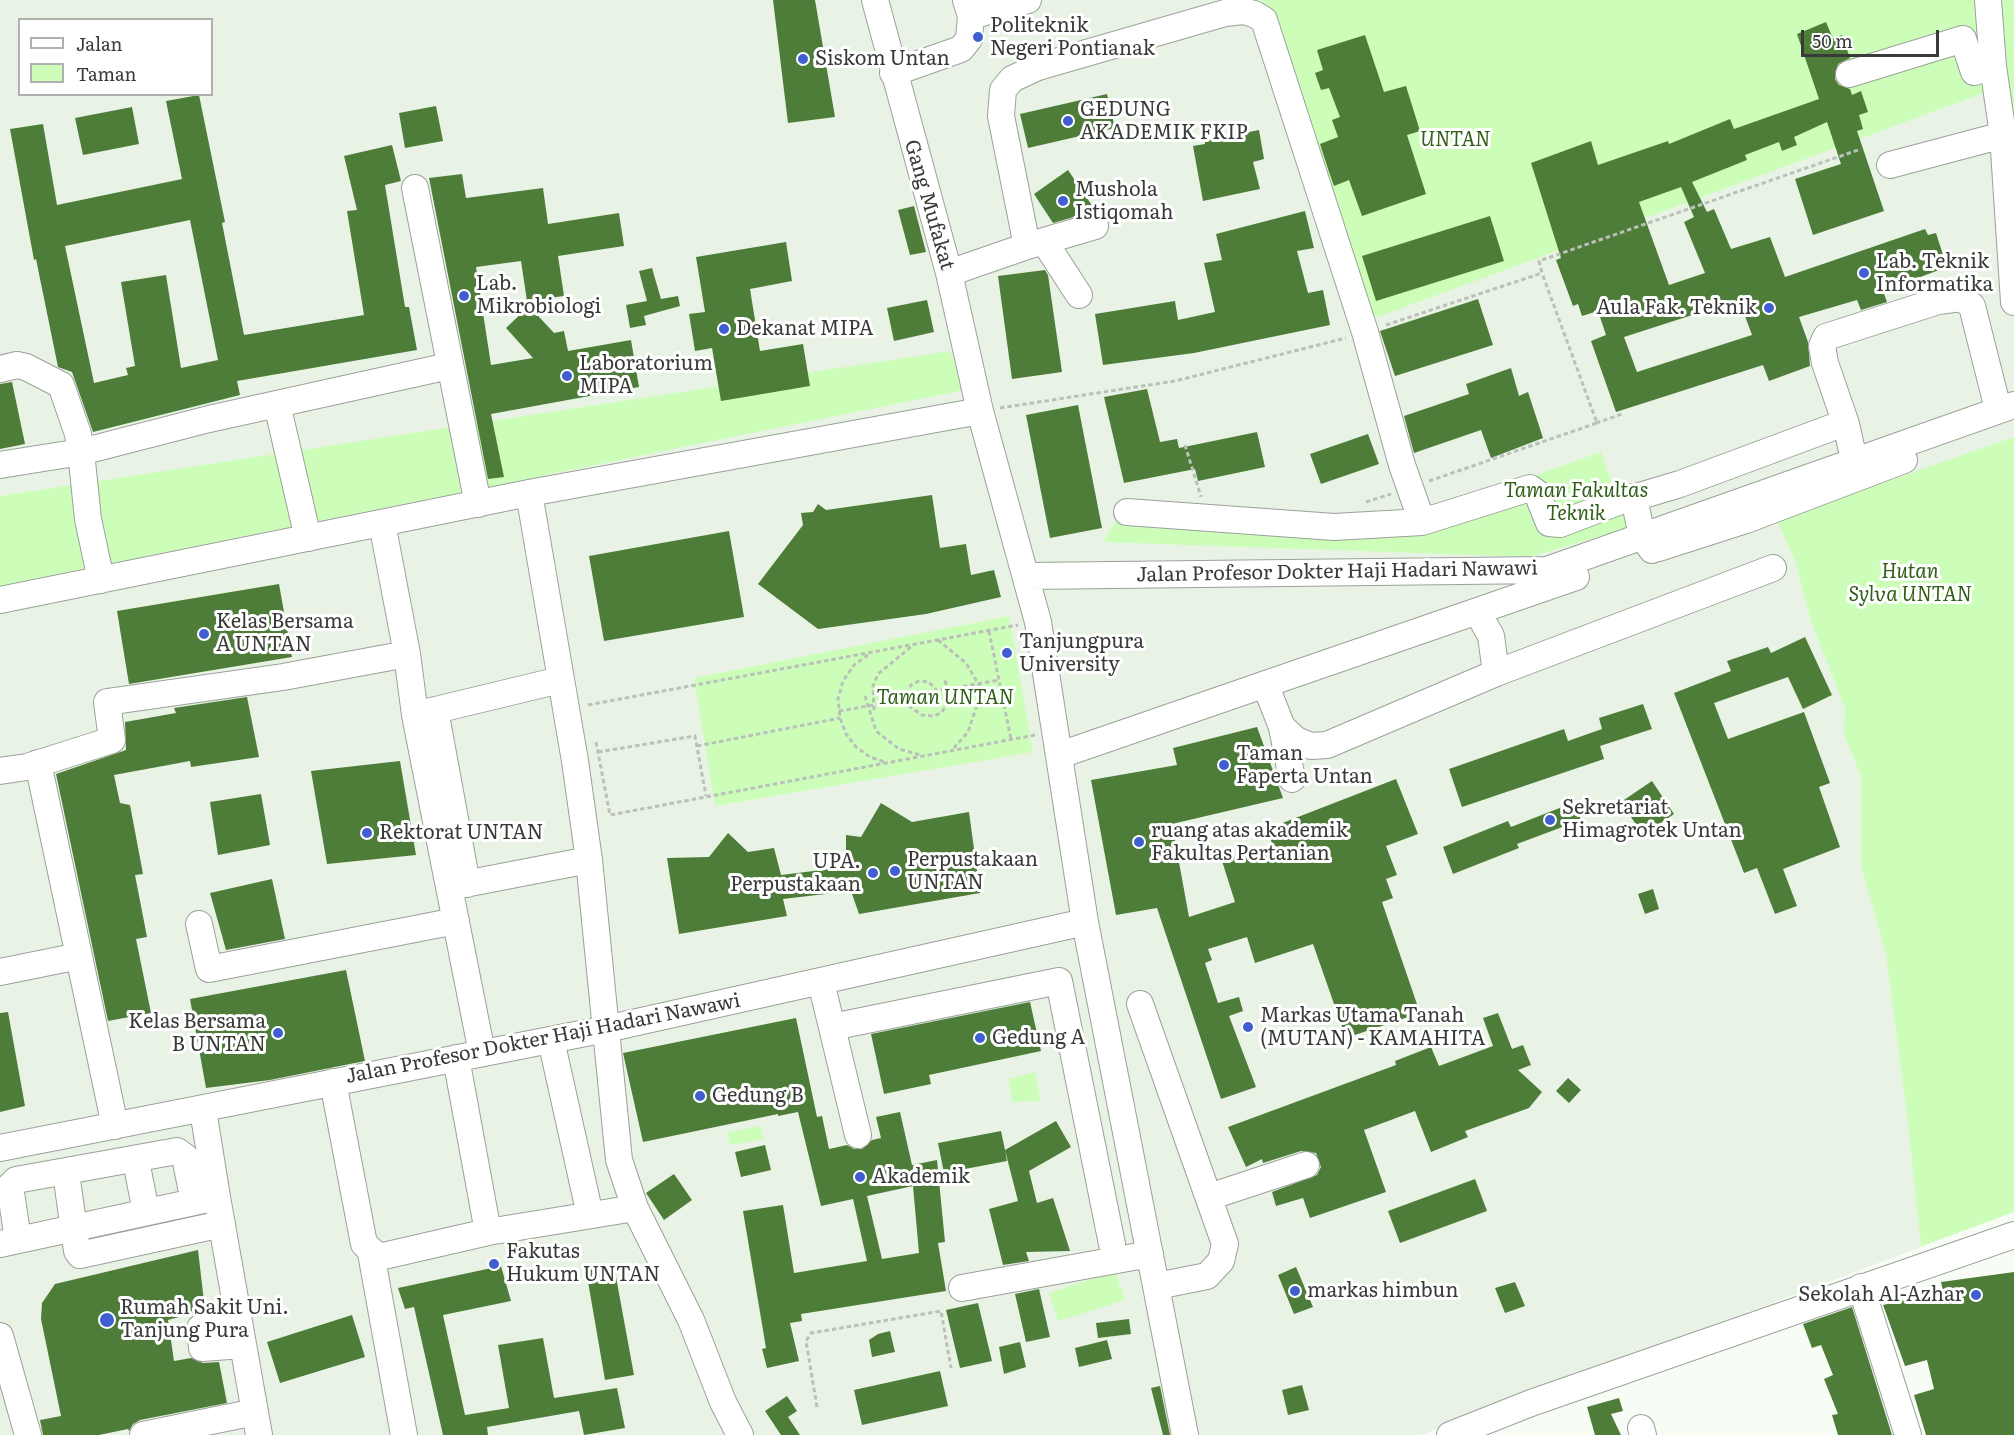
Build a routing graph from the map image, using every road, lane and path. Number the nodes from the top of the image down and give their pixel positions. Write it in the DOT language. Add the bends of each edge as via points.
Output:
graph roads {
  1 [pos="875,0"];
  2 [pos="1028,0"];
  3 [pos="1988,0"];
  4 [pos="969,8"];
  5 [pos="1993,66"];
  6 [pos="893,73"];
  7 [pos="1849,74"];
  8 [pos="2004,135"];
  9 [pos="1861,149"];
  10 [pos="1890,165"];
  11 [pos="415,188"];
  12 [pos="1095,226"];
  13 [pos="1035,243"];
  14 [pos="949,273"];
  15 [pos="1542,273"];
  16 [pos="1079,295"];
  17 [pos="2014,302"];
  18 [pos="1365,332"];
  19 [pos="449,366"];
  20 [pos="0,369"];
  21 [pos="277,404"];
  22 [pos="980,411"];
  23 [pos="2009,411"];
  24 [pos="1622,414"];
  25 [pos="1596,423"];
  26 [pos="1836,426"];
  27 [pos="1185,445"];
  28 [pos="81,452"];
  29 [pos="0,465"];
  30 [pos="1860,467"];
  31 [pos="1410,488"];
  32 [pos="529,494"];
  33 [pos="1202,498"];
  34 [pos="1633,498"];
  35 [pos="478,504"];
  36 [pos="1361,504"];
  37 [pos="1127,512"];
  38 [pos="1422,522"];
  39 [pos="382,523"];
  40 [pos="308,538"];
  41 [pos="1647,543"];
  42 [pos="1773,568"];
  43 [pos="1027,576"];
  44 [pos="101,580"];
  45 [pos="0,600"];
  46 [pos="1477,611"];
  47 [pos="1038,622"];
  48 [pos="989,631"];
  49 [pos="938,640"];
  50 [pos="913,645"];
  51 [pos="407,654"];
  52 [pos="870,654"];
  53 [pos="1496,674"];
  54 [pos="944,679"];
  55 [pos="560,680"];
  56 [pos="999,680"];
  57 [pos="1265,684"];
  58 [pos="979,685"];
  59 [pos="949,690"];
  60 [pos="865,696"];
  61 [pos="908,698"];
  62 [pos="874,704"];
  63 [pos="867,706"];
  64 [pos="577,707"];
  65 [pos="874,710"];
  66 [pos="839,711"];
  67 [pos="425,712"];
  68 [pos="590,714"];
  69 [pos="840,718"];
  70 [pos="1282,727"];
  71 [pos="594,733"];
  72 [pos="1011,739"];
  73 [pos="1058,743"];
  74 [pos="697,746"];
  75 [pos="952,749"];
  76 [pos="598,752"];
  77 [pos="922,755"];
  78 [pos="886,762"];
  79 [pos="38,763"];
  80 [pos="0,771"];
  81 [pos="1292,779"];
  82 [pos="706,796"];
  83 [pos="590,860"];
  84 [pos="458,885"];
  85 [pos="456,921"];
  86 [pos="1085,922"];
  87 [pos="199,924"];
  88 [pos="79,956"];
  89 [pos="0,972"];
  90 [pos="821,982"];
  91 [pos="1140,1004"];
  92 [pos="832,1027"];
  93 [pos="606,1029"];
  94 [pos="551,1040"];
  95 [pos="482,1053"];
  96 [pos="456,1058"];
  97 [pos="333,1082"];
  98 [pos="202,1110"];
  99 [pos="115,1126"];
  100 [pos="858,1135"];
  101 [pos="0,1148"];
  102 [pos="136,1161"];
  103 [pos="1306,1165"];
  104 [pos="66,1173"];
  105 [pos="1209,1197"];
  106 [pos="205,1200"];
  107 [pos="635,1208"];
  108 [pos="146,1212"];
  109 [pos="590,1215"];
  110 [pos="222,1224"];
  111 [pos="75,1227"];
  112 [pos="488,1232"];
  113 [pos="2014,1235"];
  114 [pos="9,1242"];
  115 [pos="1112,1244"];
  116 [pos="371,1253"];
  117 [pos="1150,1254"];
  118 [pos="1157,1286"];
  119 [pos="1862,1287"];
  120 [pos="962,1288"];
  121 [pos="238,1318"];
  122 [pos="0,1336"];
  123 [pos="243,1345"];
  124 [pos="951,1368"];
  125 [pos="817,1407"];
  126 [pos="257,1423"];
  127 [pos="1499,1426"];
  128 [pos="28,1435"];
  129 [pos="142,1435"];
  130 [pos="404,1435"];
  131 [pos="740,1435"];
  132 [pos="1185,1435"];
  133 [pos="1450,1435"];
  134 [pos="1908,1435"];
  1 -- 6 [label="street, Gang Mufakat"];
  2 -- 4 [label="street"];
  3 -- 5 [label="street"];
  4 -- 6 [label="street" via="969,39 961,49"];
  5 -- 7 [label="street" via="1974,72 1964,39"];
  5 -- 8 [label="street"];
  6 -- 14 [label="street, Gang Mufakat"];
  8 -- 10 [label="street"];
  8 -- 17 [label="street"];
  9 -- 15 [label="path" via="1539,261"];
  11 -- 19 [label="street"];
  12 -- 13 [label="street"];
  13 -- 14 [label="street"];
  13 -- 16 [label="street"];
  13 -- 18 [label="street" via="1001,116 1004,90 1012,79 1038,67 1243,11 1264,20"];
  14 -- 22 [label="street, Gang Mufakat"];
  15 -- 18 [label="path"];
  15 -- 25 [label="path"];
  18 -- 22 [label="path" via="1174,381"];
  18 -- 31 [label="street"];
  19 -- 21 [label="street"];
  19 -- 35 [label="street"];
  20 -- 28 [label="street" via="26,367 57,381"];
  21 -- 28 [label="street"];
  21 -- 40 [label="street"];
  22 -- 32 [label="street"];
  22 -- 43 [label="street, Gang Mufakat"];
  23 -- 30 [label="street, Jalan Profesor Dokter Haji Hadari Nawawi"];
  23 -- 30 [label="street" via="1972,306 1962,298 1938,301 1826,337 1822,346 1825,363"];
  24 -- 25 [label="path"];
  25 -- 31 [label="path"];
  26 -- 34 [label="street"];
  27 -- 33 [label="path"];
  28 -- 29 [label="street"];
  28 -- 44 [label="street" via="88,519"];
  30 -- 41 [label="street, Jalan Profesor Dokter Haji Hadari Nawawi" via="1746,520"];
  31 -- 36 [label="path"];
  31 -- 38 [label="street"];
  32 -- 35 [label="street"];
  32 -- 55 [label="street"];
  34 -- 38 [label="street" via="1560,524 1549,523 1537,493 1530,488"];
  34 -- 41 [label="street"];
  35 -- 39 [label="street"];
  37 -- 38 [label="street" via="1334,527"];
  39 -- 40 [label="street"];
  39 -- 51 [label="street"];
  40 -- 44 [label="street"];
  41 -- 43 [label="street, Jalan Profesor Dokter Haji Hadari Nawawi" via="1547,570"];
  41 -- 46 [label="street, Jalan Profesor Dokter Haji Hadari Nawawi"];
  42 -- 53 [label="street"];
  43 -- 47 [label="street, Gang Mufakat"];
  44 -- 45 [label="street"];
  46 -- 53 [label="street" via="1491,636"];
  46 -- 57 [label="street, Jalan Profesor Dokter Haji Hadari Nawawi"];
  47 -- 48 [label="path"];
  47 -- 73 [label="street, Gang Mufakat"];
  48 -- 49 [label="path"];
  48 -- 56 [label="path"];
  49 -- 50 [label="path"];
  49 -- 58 [label="path" via="966,663"];
  50 -- 52 [label="path"];
  50 -- 62 [label="path" via="878,674 873,686"];
  51 -- 67 [label="street"];
  51 -- 79 [label="street" via="283,678 107,702 112,740"];
  52 -- 64 [label="path"];
  52 -- 66 [label="path" via="854,665 843,681"];
  53 -- 70 [label="street" via="1327,745 1311,746 1296,740"];
  54 -- 59 [label="path"];
  55 -- 64 [label="street"];
  55 -- 67 [label="street"];
  56 -- 58 [label="path"];
  56 -- 72 [label="path"];
  57 -- 70 [label="street"];
  57 -- 73 [label="street, Jalan Profesor Dokter Haji Hadari Nawawi"];
  58 -- 59 [label="path"];
  58 -- 75 [label="path" via="968,732"];
  59 -- 61 [label="path" via="937,691 929,682 919,681 907,692"];
  59 -- 61 [label="path" via="949,702 934,717 917,712 909,706"];
  60 -- 63 [label="path"];
  61 -- 62 [label="path"];
  62 -- 63 [label="path"];
  62 -- 65 [label="path"];
  63 -- 66 [label="path"];
  63 -- 77 [label="path" via="876,731 899,749"];
  64 -- 68 [label="path"];
  64 -- 83 [label="street"];
  66 -- 69 [label="path"];
  67 -- 84 [label="street"];
  69 -- 74 [label="path"];
  69 -- 78 [label="path" via="856,747"];
  70 -- 81 [label="street"];
  71 -- 76 [label="path"];
  72 -- 73 [label="path"];
  72 -- 75 [label="path"];
  73 -- 86 [label="street, Gang Mufakat"];
  74 -- 76 [label="path" via="695,736"];
  74 -- 82 [label="path"];
  75 -- 77 [label="path"];
  76 -- 82 [label="path" via="610,815"];
  77 -- 78 [label="path"];
  78 -- 82 [label="path"];
  79 -- 80 [label="street"];
  79 -- 88 [label="street"];
  83 -- 84 [label="street"];
  83 -- 93 [label="street"];
  84 -- 85 [label="street"];
  85 -- 87 [label="street" via="209,969"];
  85 -- 95 [label="street"];
  86 -- 90 [label="street, Jalan Profesor Dokter Haji Hadari Nawawi"];
  86 -- 117 [label="street, Gang Mufakat"];
  88 -- 89 [label="street"];
  88 -- 99 [label="street"];
  90 -- 92 [label="street"];
  90 -- 93 [label="street, Jalan Profesor Dokter Haji Hadari Nawawi"];
  91 -- 105 [label="street"];
  92 -- 100 [label="street"];
  92 -- 115 [label="street" via="1059,981"];
  93 -- 94 [label="street, Jalan Profesor Dokter Haji Hadari Nawawi"];
  93 -- 107 [label="street" via="619,1160"];
  94 -- 95 [label="street, Jalan Profesor Dokter Haji Hadari Nawawi"];
  94 -- 109 [label="street"];
  95 -- 96 [label="street, Jalan Profesor Dokter Haji Hadari Nawawi"];
  96 -- 97 [label="street, Jalan Profesor Dokter Haji Hadari Nawawi"];
  96 -- 112 [label="street"];
  97 -- 98 [label="street, Jalan Profesor Dokter Haji Hadari Nawawi"];
  97 -- 116 [label="street" via="364,1244"];
  98 -- 99 [label="street, Jalan Profesor Dokter Haji Hadari Nawawi"];
  98 -- 106 [label="street"];
  99 -- 101 [label="street, Jalan Profesor Dokter Haji Hadari Nawawi"];
  102 -- 104 [label="street"];
  102 -- 106 [label="street" via="181,1153"];
  102 -- 108 [label="street"];
  103 -- 105 [label="street"];
  104 -- 111 [label="street"];
  104 -- 114 [label="street" via="12,1182"];
  105 -- 118 [label="street" via="1225,1244 1221,1261 1207,1276"];
  106 -- 108 [label="street"];
  106 -- 110 [label="street"];
  107 -- 109 [label="street"];
  107 -- 131 [label="street" via="691,1320"];
  108 -- 111 [label="street"];
  109 -- 112 [label="street"];
  110 -- 111 [label="street" via="80,1255 76,1251"];
  110 -- 121 [label="street"];
  111 -- 114 [label="street"];
  112 -- 116 [label="street" via="379,1257"];
  113 -- 119 [label="street"];
  116 -- 130 [label="street"];
  117 -- 118 [label="street, Gang Mufakat"];
  117 -- 120 [label="street"];
  118 -- 132 [label="street, Gang Mufakat"];
  119 -- 127 [label="street"];
  119 -- 134 [label="street"];
  121 -- 123 [label="street"];
  121 -- 123 [label="street" via="200,1328 202,1348"];
  122 -- 128 [label="street"];
  123 -- 126 [label="street"];
  124 -- 125 [label="path" via="941,1311 811,1333 806,1341"];
  126 -- 129 [label="street"];
  127 -- 133 [label="street"];
}
